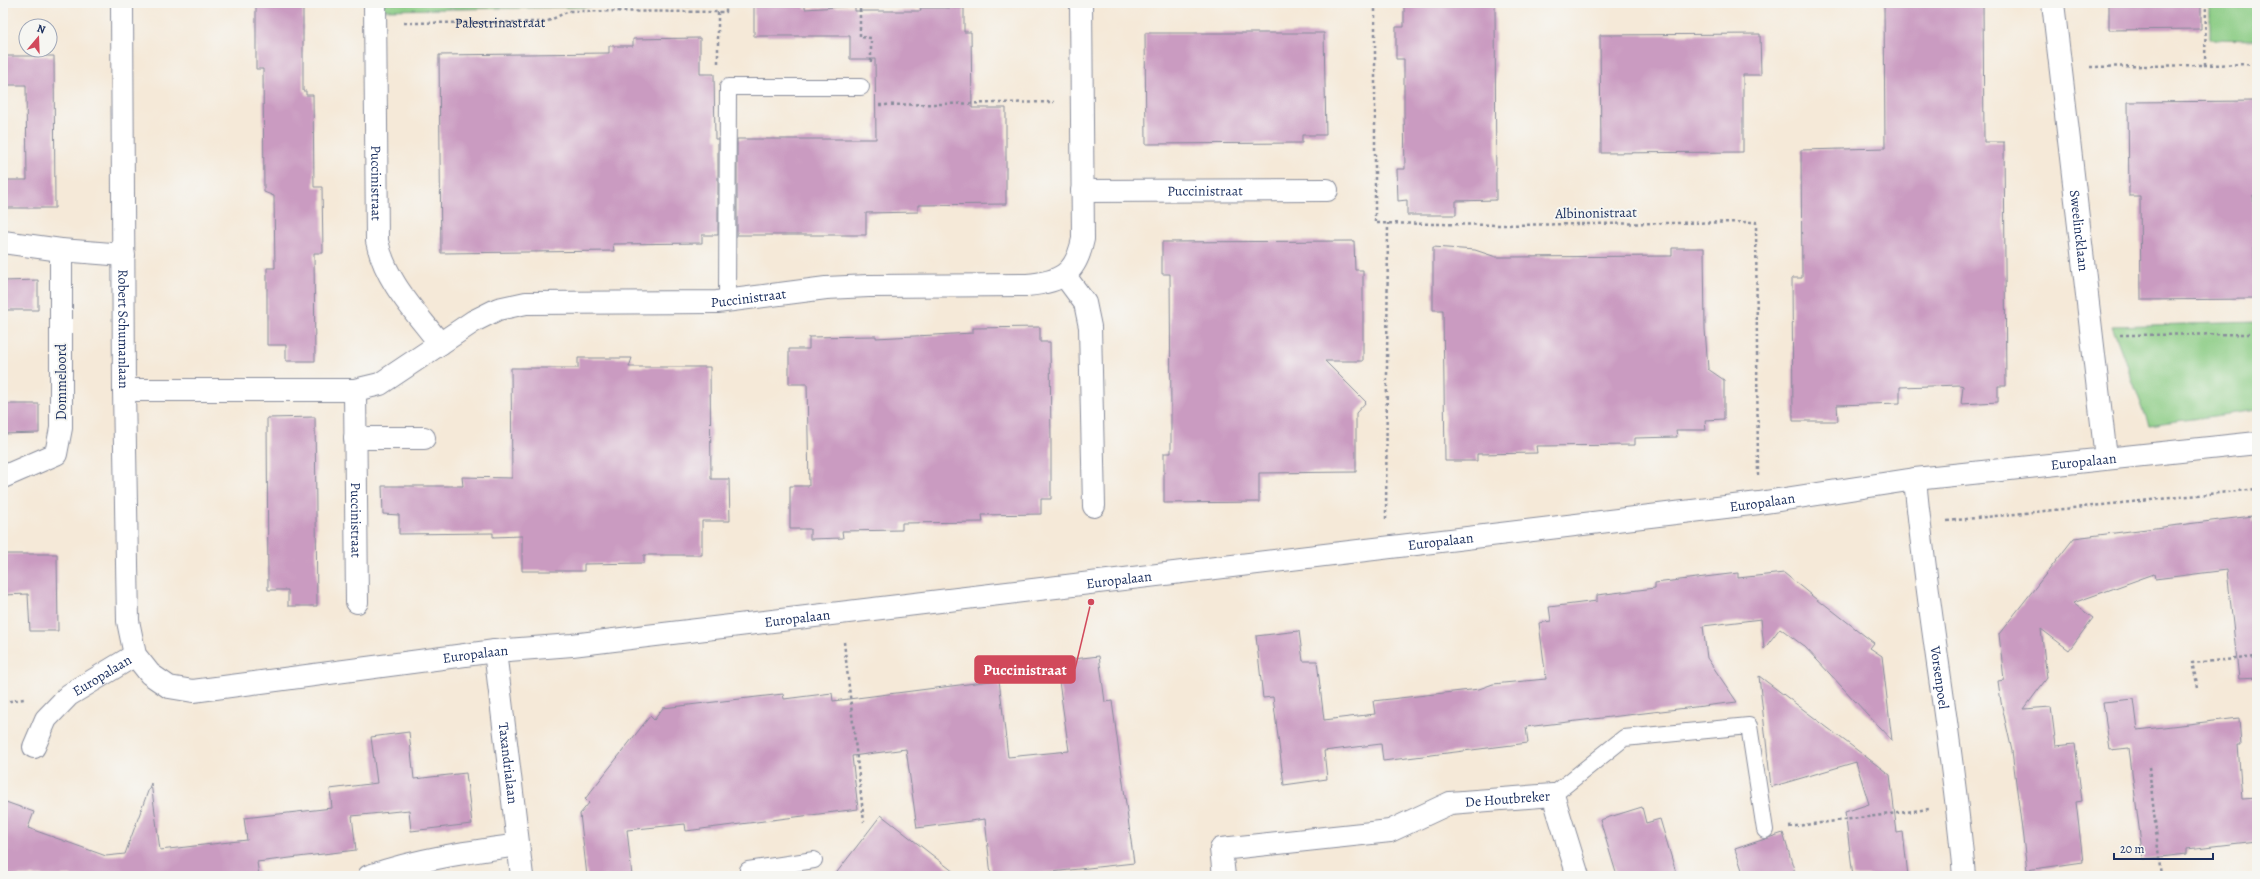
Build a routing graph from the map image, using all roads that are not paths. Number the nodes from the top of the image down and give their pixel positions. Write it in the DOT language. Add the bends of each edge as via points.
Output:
graph roads {
  1 [pos="122,3"];
  2 [pos="1081,3"];
  3 [pos="2053,3"];
  4 [pos="375,13"];
  5 [pos="861,87"];
  6 [pos="1327,190"];
  7 [pos="1082,191"];
  8 [pos="3,242"];
  9 [pos="61,250"];
  10 [pos="124,254"];
  11 [pos="1065,276"];
  12 [pos="727,300"];
  13 [pos="440,344"];
  14 [pos="124,390"];
  15 [pos="355,390"];
  16 [pos="355,438"];
  17 [pos="424,438"];
  18 [pos="2257,443"];
  19 [pos="2106,458"];
  20 [pos="3,477"];
  21 [pos="1915,479"];
  22 [pos="1094,506"];
  23 [pos="357,602"];
  24 [pos="495,651"];
  25 [pos="135,654"];
  26 [pos="34,747"];
  27 [pos="1553,795"];
  28 [pos="1765,830"];
  29 [pos="518,845"];
  30 [pos="814,860"];
  31 [pos="369,876"];
  32 [pos="522,876"];
  33 [pos="750,876"];
  34 [pos="1224,876"];
  35 [pos="1578,876"];
  36 [pos="1964,876"];
  1 -- 10 [label="street, Robert Schumanlaan"];
  2 -- 7 [label="street"];
  3 -- 19 [label="street, Sweelincklaan"];
  4 -- 13 [label="street, Puccinistraat" via="377,241 380,258 390,277"];
  5 -- 12 [label="lane" via="728,87"];
  6 -- 7 [label="street, Puccinistraat"];
  7 -- 11 [label="street" via="1083,239 1079,257"];
  8 -- 9 [label="street"];
  9 -- 10 [label="street"];
  9 -- 20 [label="street, Dommeloord" via="61,428 56,454"];
  10 -- 14 [label="street, Robert Schumanlaan"];
  11 -- 12 [label="street, Puccinistraat" via="1047,283 1027,285 826,288"];
  11 -- 22 [label="street" via="1085,303 1090,327"];
  12 -- 13 [label="street, Puccinistraat" via="526,303 498,309 474,321"];
  13 -- 15 [label="street, Puccinistraat" via="380,384"];
  14 -- 15 [label="street, Puccinistraat"];
  14 -- 25 [label="street, Robert Schumanlaan" via="128,620"];
  15 -- 16 [label="street, Puccinistraat"];
  16 -- 17 [label="street"];
  16 -- 23 [label="street, Puccinistraat"];
  18 -- 19 [label="street, Europalaan"];
  19 -- 21 [label="street, Europalaan"];
  21 -- 24 [label="street, Europalaan" via="1759,503 1385,546 572,646"];
  21 -- 36 [label="street, Vorsenpoel" via="1958,806"];
  24 -- 25 [label="street, Europalaan" via="192,691 169,687 150,674"];
  24 -- 29 [label="street, Taxandrialaan"];
  25 -- 26 [label="street, Europalaan" via="69,695 46,719"];
  27 -- 28 [label="lane, De Houtbreker" via="1624,738 1750,726"];
  27 -- 34 [label="street, De Houtbreker" via="1450,803 1390,831 1221,849"];
  27 -- 35 [label="street"];
  29 -- 31 [label="street" via="433,858"];
  29 -- 32 [label="street, Taxandrialaan"];
  30 -- 33 [label="lane" via="748,870"];
}
